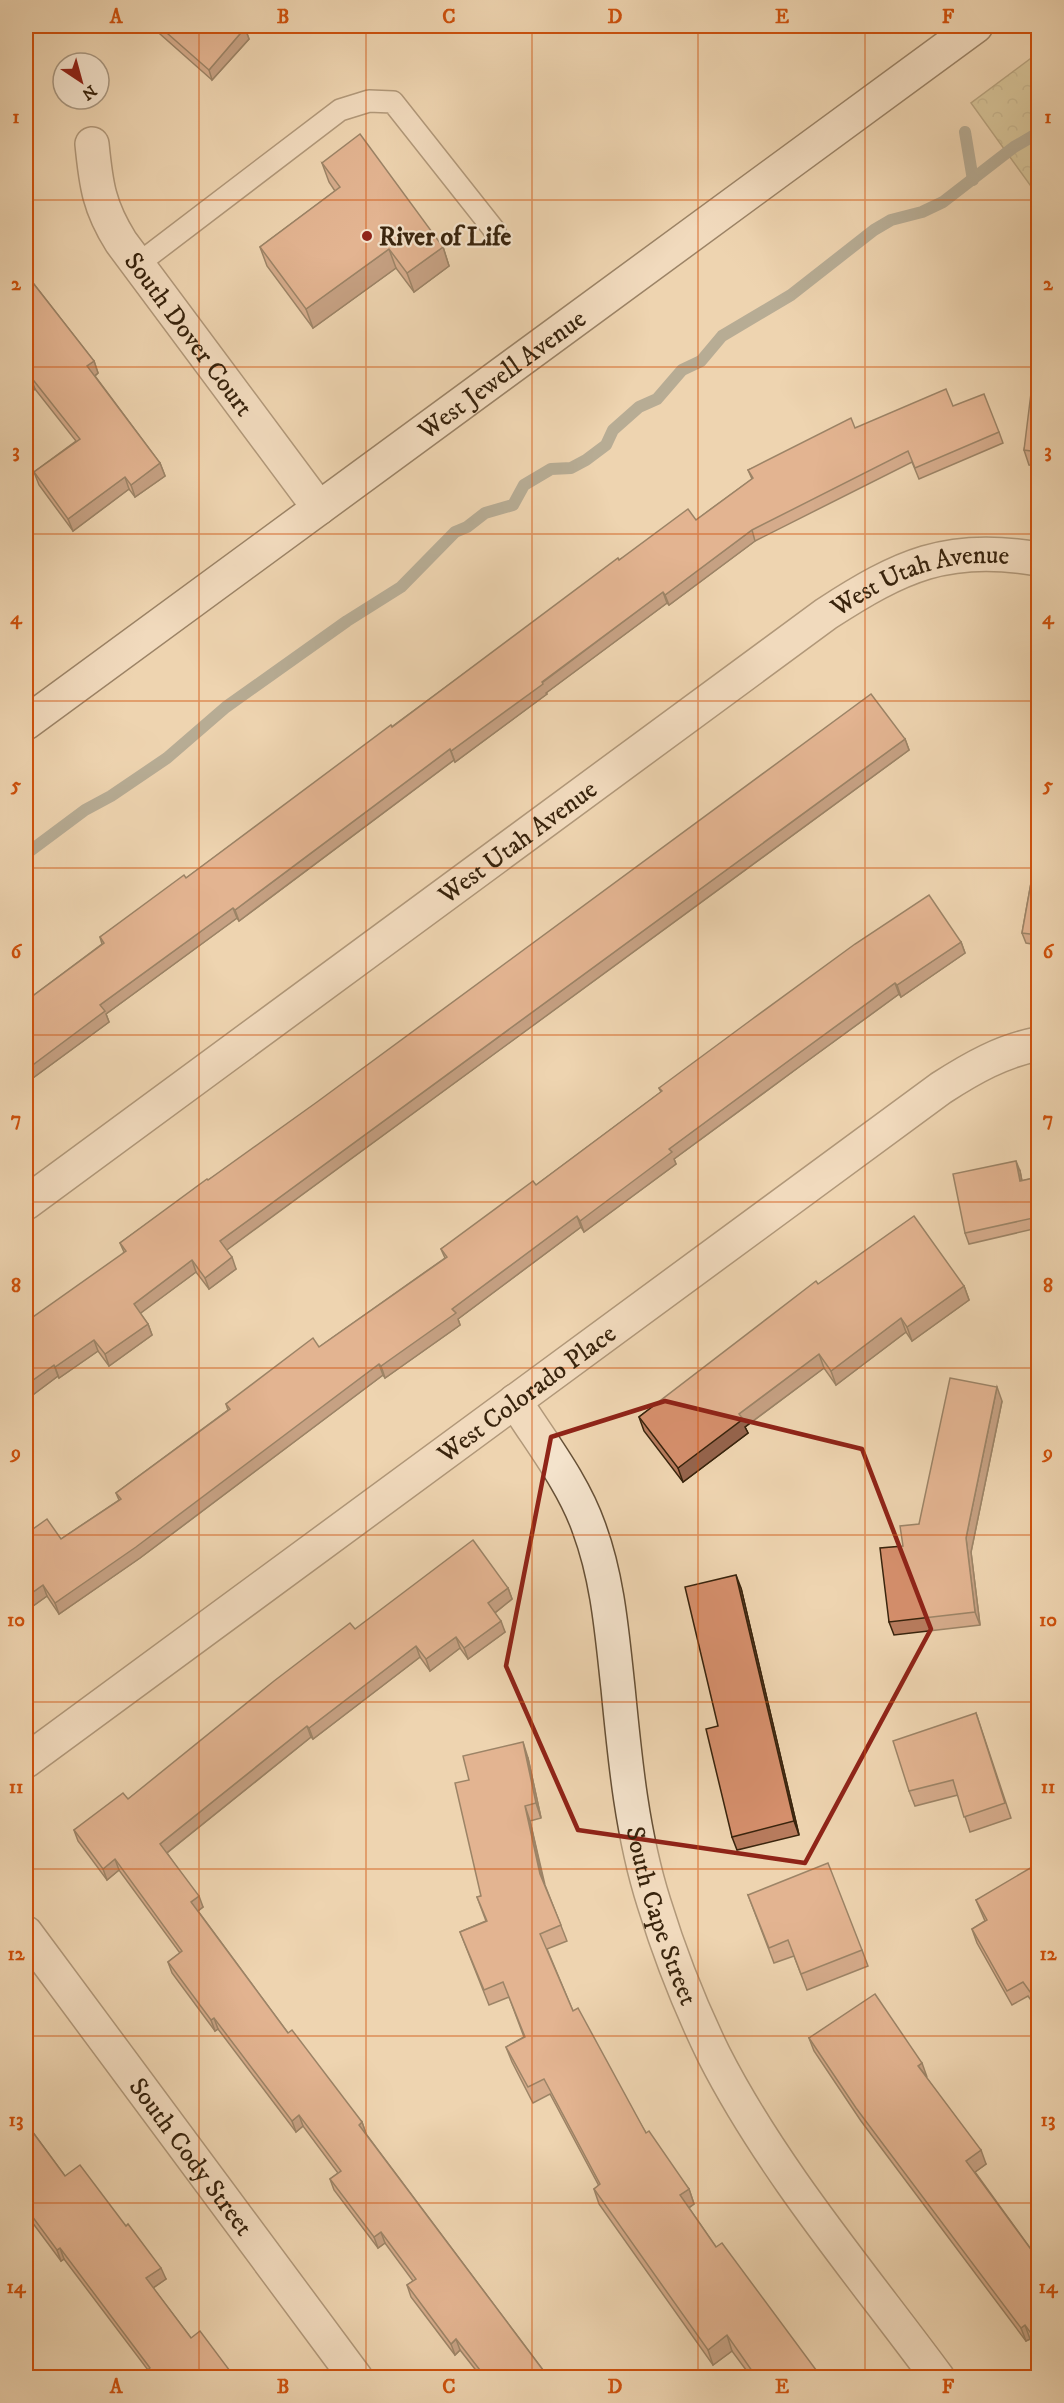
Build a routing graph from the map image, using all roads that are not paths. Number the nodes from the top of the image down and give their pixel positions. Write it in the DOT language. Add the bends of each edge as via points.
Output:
graph roads {
  1 [pos="976,26"];
  2 [pos="92,144"];
  3 [pos="495,231"];
  4 [pos="138,264"];
  5 [pos="319,508"];
  6 [pos="1038,559"];
  7 [pos="26,723"];
  8 [pos="1038,1044"];
  9 [pos="26,1203"];
  10 [pos="515,1401"];
  11 [pos="26,1761"];
  12 [pos="26,1933"];
  13 [pos="356,2378"];
  14 [pos="938,2378"];
  1 -- 5 [label="street, West Jewell Avenue"];
  2 -- 4 [label="street, South Dover Court" via="97,191 103,208"];
  3 -- 4 [label="lane" via="393,102 369,101 340,110"];
  4 -- 5 [label="street, South Dover Court"];
  5 -- 7 [label="street, West Jewell Avenue"];
  6 -- 9 [label="street, West Utah Avenue" via="980,553 948,557 897,572 856,594"];
  8 -- 10 [label="street, West Colorado Place" via="998,1056 941,1088"];
  10 -- 11 [label="street, West Colorado Place"];
  10 -- 14 [label="street, South Cape Street" via="576,1499 603,1572 641,1857 692,2008 715,2056 768,2145"];
  12 -- 13 [label="street, South Cody Street"];
}
